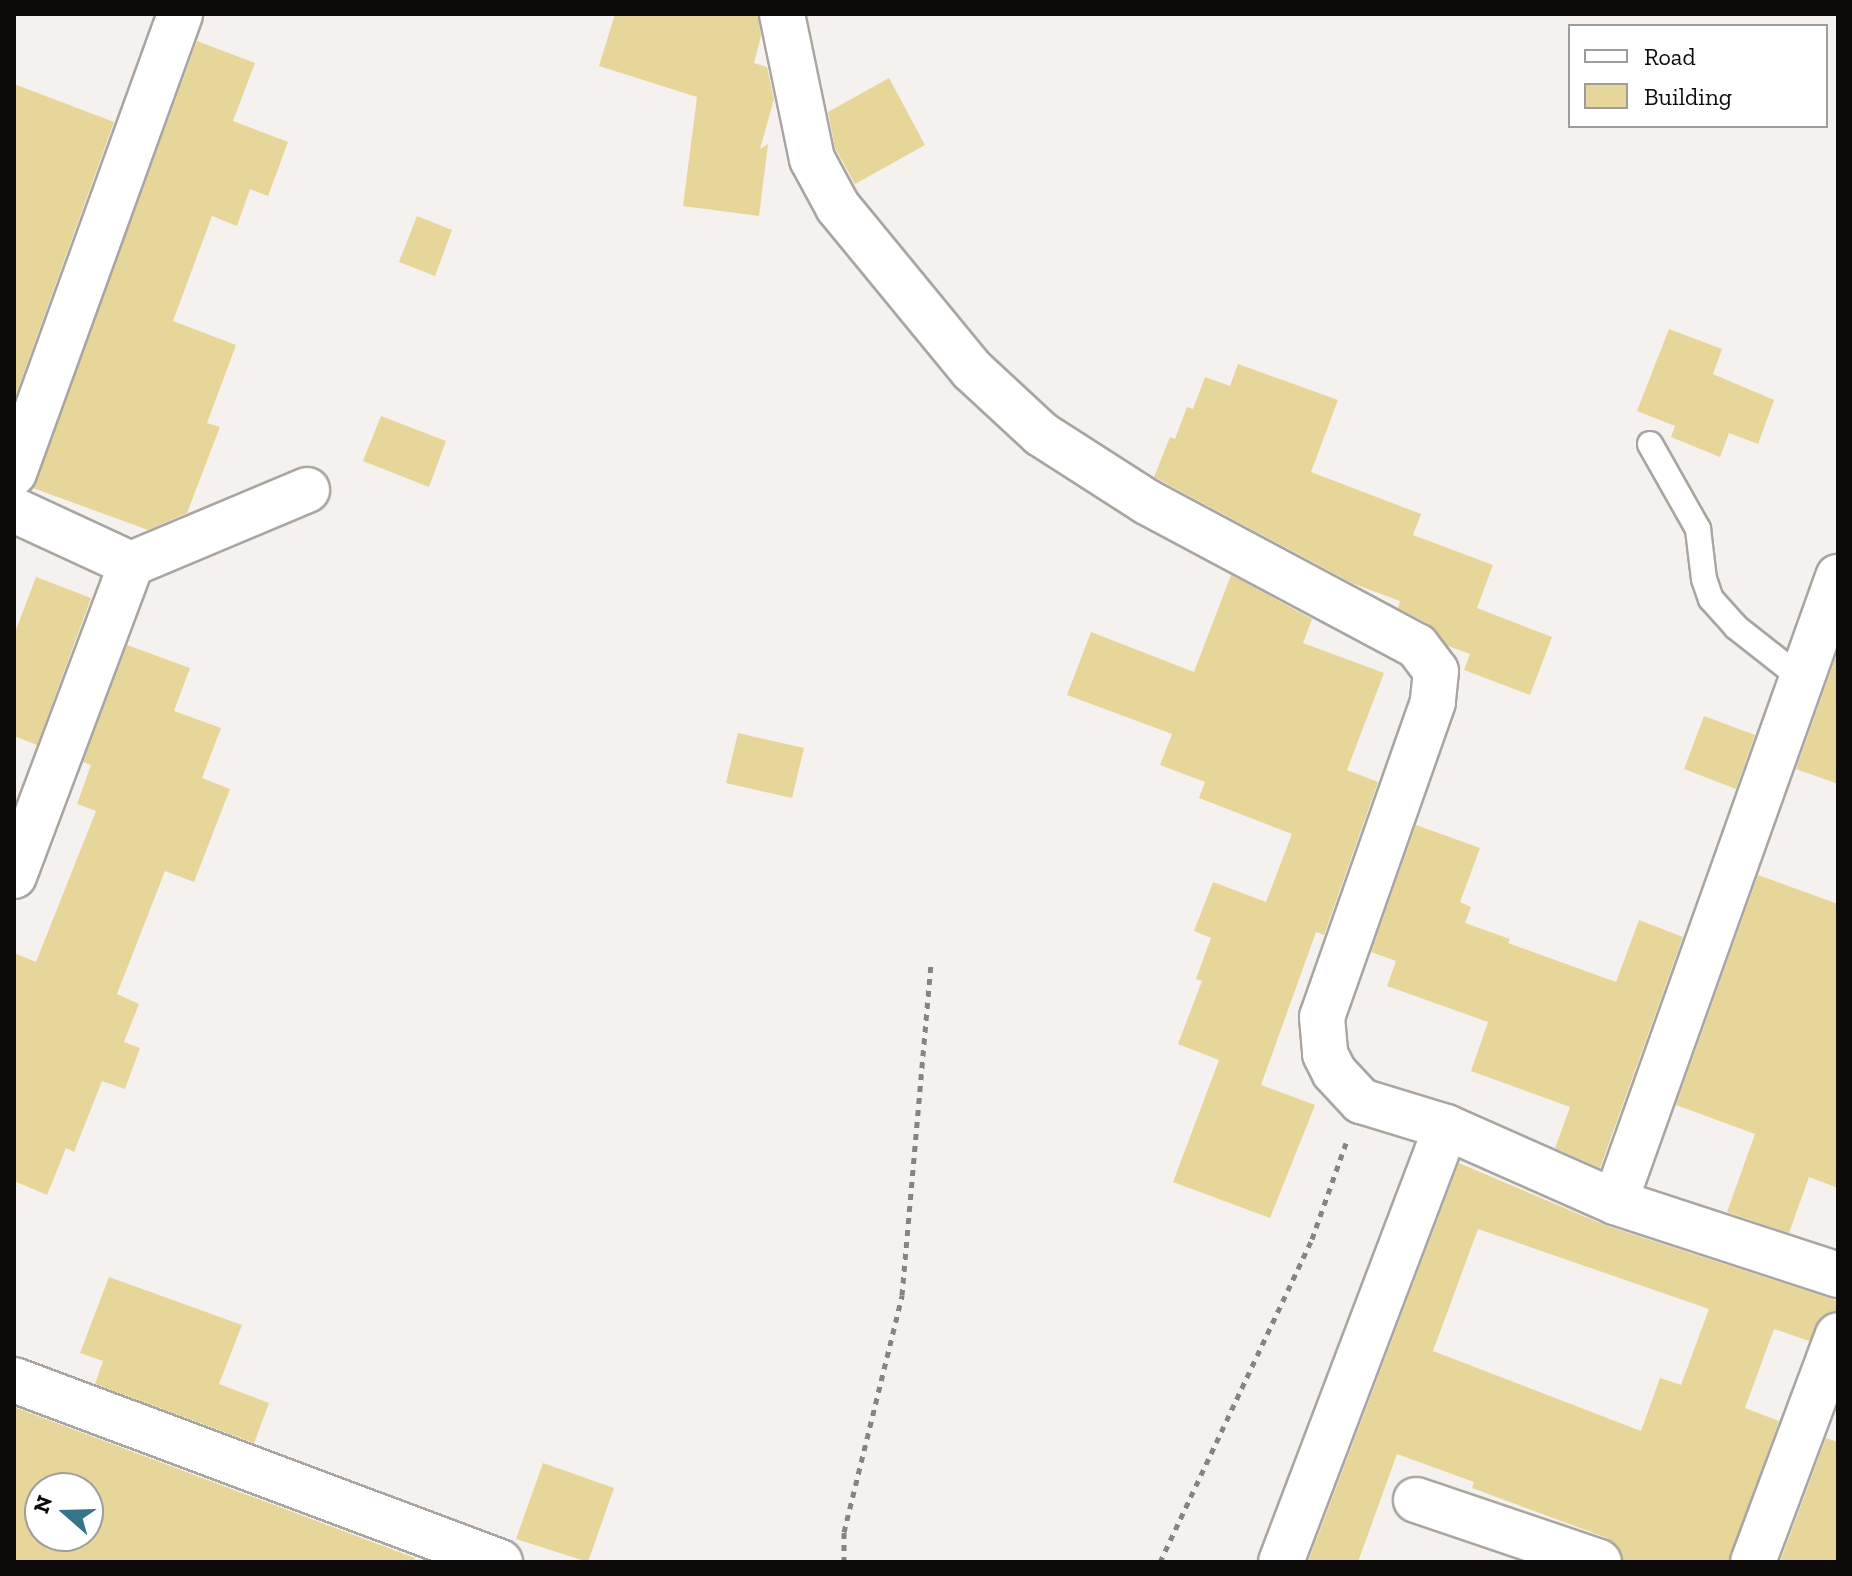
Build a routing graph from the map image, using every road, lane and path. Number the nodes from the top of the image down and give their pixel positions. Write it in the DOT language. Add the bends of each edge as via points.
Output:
graph roads {
  1 [pos="180,14"];
  2 [pos="782,14"];
  3 [pos="1650,444"];
  4 [pos="14,473"];
  5 [pos="307,490"];
  6 [pos="14,510"];
  7 [pos="131,564"];
  8 [pos="1838,577"];
  9 [pos="1802,679"];
  10 [pos="14,876"];
  11 [pos="931,961"];
  12 [pos="1361,1101"];
  13 [pos="1446,1127"];
  14 [pos="1615,1202"];
  15 [pos="1838,1275"];
  16 [pos="1838,1335"];
  17 [pos="14,1380"];
  18 [pos="1416,1500"];
  19 [pos="500,1562"];
  20 [pos="844,1562"];
  21 [pos="1160,1562"];
  22 [pos="1281,1562"];
  23 [pos="1599,1562"];
  24 [pos="1753,1562"];
  1 -- 4 [label="street"];
  2 -- 12 [label="street" via="812,159 855,230 972,370 1041,434 1147,502 1417,646 1436,671 1433,702 1322,1017 1325,1054"];
  3 -- 9 [label="lane" via="1698,529 1711,599 1736,627"];
  5 -- 7 [label="street"];
  6 -- 7 [label="street"];
  7 -- 10 [label="street"];
  8 -- 9 [label="street"];
  9 -- 14 [label="street"];
  11 -- 20 [label="path" via="902,1295 844,1532"];
  12 -- 13 [label="street"];
  12 -- 21 [label="path" via="1312,1239"];
  13 -- 14 [label="street"];
  13 -- 22 [label="street"];
  14 -- 15 [label="street"];
  16 -- 24 [label="street"];
  17 -- 19 [label="street"];
  18 -- 23 [label="street"];
}
